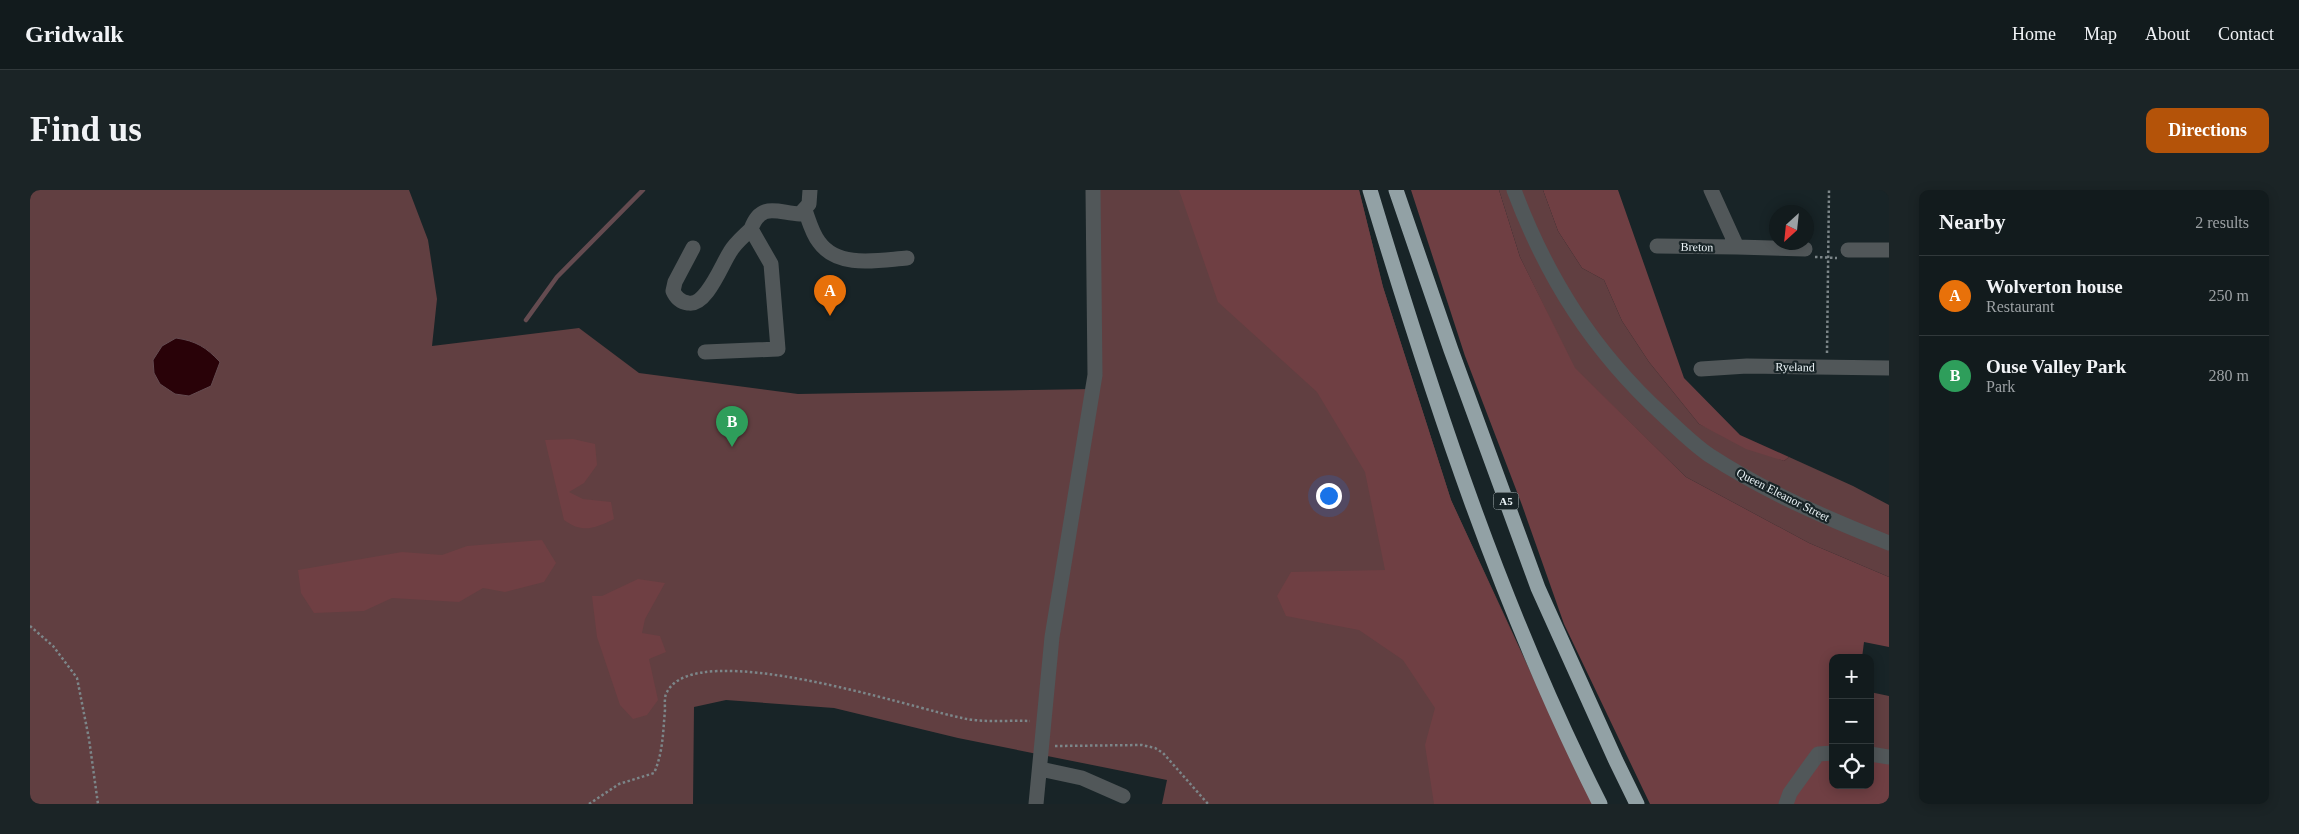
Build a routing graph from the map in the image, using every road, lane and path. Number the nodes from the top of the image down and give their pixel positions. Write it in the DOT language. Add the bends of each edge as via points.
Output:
graph roads {
  1 [pos="810,190"];
  2 [pos="1093,190"];
  3 [pos="1370,190"];
  4 [pos="1396,190"];
  5 [pos="1514,190"];
  6 [pos="1711,190"];
  7 [pos="1829,190"];
  8 [pos="805,210"];
  9 [pos="751,229"];
  10 [pos="1657,246"];
  11 [pos="694,248"];
  12 [pos="1737,248"];
  13 [pos="1769,248"];
  14 [pos="1807,250"];
  15 [pos="1848,250"];
  16 [pos="1889,250"];
  17 [pos="907,258"];
  18 [pos="1830,258"];
  19 [pos="705,352"];
  20 [pos="1827,367"];
  21 [pos="1889,368"];
  22 [pos="1701,369"];
  23 [pos="1889,543"];
  24 [pos="30,626"];
  25 [pos="1044,722"];
  26 [pos="1042,746"];
  27 [pos="1829,753"];
  28 [pos="1874,755"];
  29 [pos="1889,757"];
  30 [pos="1040,769"];
  31 [pos="1123,796"];
  32 [pos="98,804"];
  33 [pos="590,804"];
  34 [pos="1036,804"];
  35 [pos="1208,804"];
  36 [pos="1600,804"];
  37 [pos="1637,804"];
  38 [pos="1786,804"];
  1 -- 8 [label="street"];
  2 -- 25 [label="street" via="1095,375 1052,637"];
  3 -- 36 [label="highway, A5" via="1420,357 1505,594"];
  4 -- 37 [label="highway, A5" via="1538,588"];
  5 -- 23 [label="street, Queen Eleanor Street" via="1530,233 1573,312 1606,356 1646,399 1707,453 1758,485 1799,506"];
  6 -- 12 [label="street, Breton"];
  7 -- 18 [label="path"];
  8 -- 9 [label="street" via="800,214 776,210 763,212"];
  8 -- 17 [label="street" via="818,242 834,254 857,260"];
  9 -- 11 [label="street" via="731,250 705,295 699,302 691,304 682,302 673,291 674,282"];
  9 -- 19 [label="street" via="770,264 778,349"];
  10 -- 12 [label="street, Breton"];
  12 -- 13 [label="street, Breton"];
  14 -- 18 [label="path" via="1813,257"];
  15 -- 16 [label="street"];
  15 -- 18 [label="path" via="1840,258"];
  18 -- 20 [label="path"];
  20 -- 21 [label="street, Ryeland"];
  20 -- 22 [label="street, Ryeland"];
  24 -- 32 [label="path" via="53,646 77,678"];
  25 -- 26 [label="street"];
  25 -- 33 [label="path" via="964,719 770,672 713,671 678,679 666,692 660,759 654,773 619,784"];
  26 -- 30 [label="street"];
  26 -- 35 [label="path" via="1146,746 1164,753"];
  27 -- 38 [label="street" via="1818,754 1790,793"];
  28 -- 29 [label="street"];
  30 -- 31 [label="street" via="1082,778"];
  30 -- 34 [label="street"];
}
